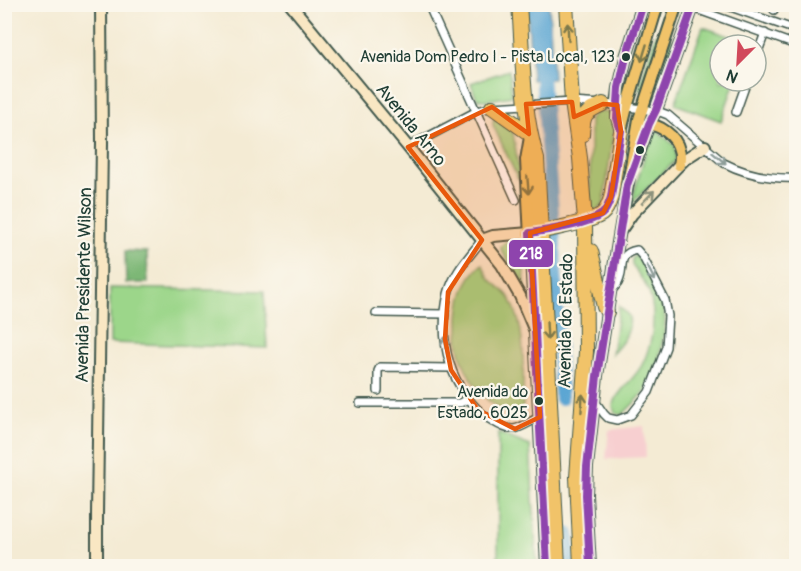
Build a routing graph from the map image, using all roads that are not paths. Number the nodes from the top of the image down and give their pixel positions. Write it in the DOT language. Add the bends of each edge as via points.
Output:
graph roads {
  1 [pos="101,4"];
  2 [pos="290,4"];
  3 [pos="428,4"];
  4 [pos="519,4"];
  5 [pos="566,4"];
  6 [pos="643,4"];
  7 [pos="658,4"];
  8 [pos="677,4"];
  9 [pos="722,4"];
  10 [pos="689,6"];
  11 [pos="758,16"];
  12 [pos="786,26"];
  13 [pos="651,29"];
  14 [pos="754,30"];
  15 [pos="796,30"];
  16 [pos="765,33"];
  17 [pos="768,34"];
  18 [pos="781,39"];
  19 [pos="796,45"];
  20 [pos="743,93"];
  21 [pos="569,102"];
  22 [pos="529,104"];
  23 [pos="616,106"];
  24 [pos="492,107"];
  25 [pos="642,109"];
  26 [pos="656,110"];
  27 [pos="477,111"];
  28 [pos="736,112"];
  29 [pos="655,126"];
  30 [pos="638,127"];
  31 [pos="621,131"];
  32 [pos="530,136"];
  33 [pos="705,146"];
  34 [pos="408,147"];
  35 [pos="580,158"];
  36 [pos="682,162"];
  37 [pos="796,178"];
  38 [pos="627,185"];
  39 [pos="516,200"];
  40 [pos="585,221"];
  41 [pos="620,230"];
  42 [pos="535,232"];
  43 [pos="483,240"];
  44 [pos="585,240"];
  45 [pos="611,291"];
  46 [pos="607,312"];
  47 [pos="376,313"];
  48 [pos="445,314"];
  49 [pos="535,333"];
  50 [pos="451,368"];
  51 [pos="378,391"];
  52 [pos="468,399"];
  53 [pos="595,400"];
  54 [pos="360,403"];
  55 [pos="540,417"];
  56 [pos="796,562"];
  57 [pos="97,567"];
  58 [pos="547,567"];
  59 [pos="558,567"];
  60 [pos="581,567"];
  61 [pos="590,567"];
  62 [pos="791,567"];
  1 -- 57 [label="street, Avenida Presidente Wilson"];
  2 -- 34 [label="street, Avenida Arno"];
  3 -- 27 [label="street"];
  4 -- 22 [label="highway, Avenida do Estado"];
  21 -- 5 [label="highway, Avenida do Estado, one-way"];
  6 -- 23 [label="main road"];
  7 -- 13 [label="main road"];
  8 -- 13 [label="main road"];
  8 -- 25 [label="main road"];
  9 -- 11 [label="street"];
  10 -- 14 [label="street"];
  10 -- 26 [label="main road"];
  11 -- 12 [label="street"];
  11 -- 14 [label="street"];
  12 -- 15 [label="street"];
  12 -- 18 [label="street"];
  13 -- 23 [label="main road, one-way"];
  14 -- 16 [label="street"];
  17 -- 18 [label="street"];
  18 -- 19 [label="street"];
  20 -- 28 [label="street"];
  21 -- 22 [label="street"];
  21 -- 23 [label="street"];
  21 -- 35 [label="highway, Avenida do Estado"];
  22 -- 24 [label="street"];
  22 -- 32 [label="highway, Avenida do Estado"];
  23 -- 25 [label="street"];
  23 -- 31 [label="main road"];
  23 -- 35 [label="highway" via="589,111 583,121"];
  24 -- 27 [label="street"];
  24 -- 32 [label="highway"];
  25 -- 26 [label="street"];
  25 -- 30 [label="main road"];
  26 -- 29 [label="main road"];
  26 -- 33 [label="street" via="668,115"];
  27 -- 34 [label="street"];
  27 -- 39 [label="street"];
  29 -- 30 [label="main road"];
  29 -- 36 [label="main road" via="679,135 685,148"];
  29 -- 38 [label="main road"];
  30 -- 31 [label="main road"];
  30 -- 38 [label="main road"];
  31 -- 40 [label="highway" via="611,197 603,213"];
  32 -- 42 [label="highway, Avenida do Estado, one-way" via="537,159"];
  33 -- 36 [label="street"];
  33 -- 37 [label="street, one-way" via="724,163 757,176"];
  34 -- 43 [label="street, Avenida Arno"];
  35 -- 40 [label="highway, Avenida do Estado"];
  41 -- 36 [label="street, one-way"];
  38 -- 41 [label="main road, Avenida do Estado"];
  40 -- 42 [label="highway"];
  40 -- 44 [label="highway, Avenida do Estado"];
  41 -- 45 [label="main road, Avenida do Estado"];
  42 -- 43 [label="street"];
  42 -- 49 [label="main road, Avenida do Estado"];
  42 -- 59 [label="highway, Avenida do Estado, one-way"];
  43 -- 48 [label="street" via="457,273 448,292"];
  43 -- 49 [label="street, Avenida Arno" via="513,282"];
  44 -- 46 [label="highway"];
  60 -- 44 [label="highway, Avenida do Estado, one-way" via="577,477 586,352"];
  45 -- 46 [label="main road, Avenida do Estado"];
  45 -- 53 [label="street, one-way" via="619,282 623,258 637,250 665,300 666,347 649,392 631,415 617,420 608,418"];
  46 -- 53 [label="main road, Avenida do Estado"];
  47 -- 48 [label="street"];
  50 -- 48 [label="street, one-way"];
  49 -- 55 [label="main road, Avenida do Estado"];
  50 -- 51 [label="street" via="380,367"];
  50 -- 52 [label="street"];
  52 -- 54 [label="street" via="460,403"];
  52 -- 55 [label="street" via="505,428 514,429"];
  53 -- 61 [label="main road, Avenida do Estado" via="586,495"];
  55 -- 58 [label="main road, Avenida do Estado"];
  56 -- 62 [label="street"];
}
